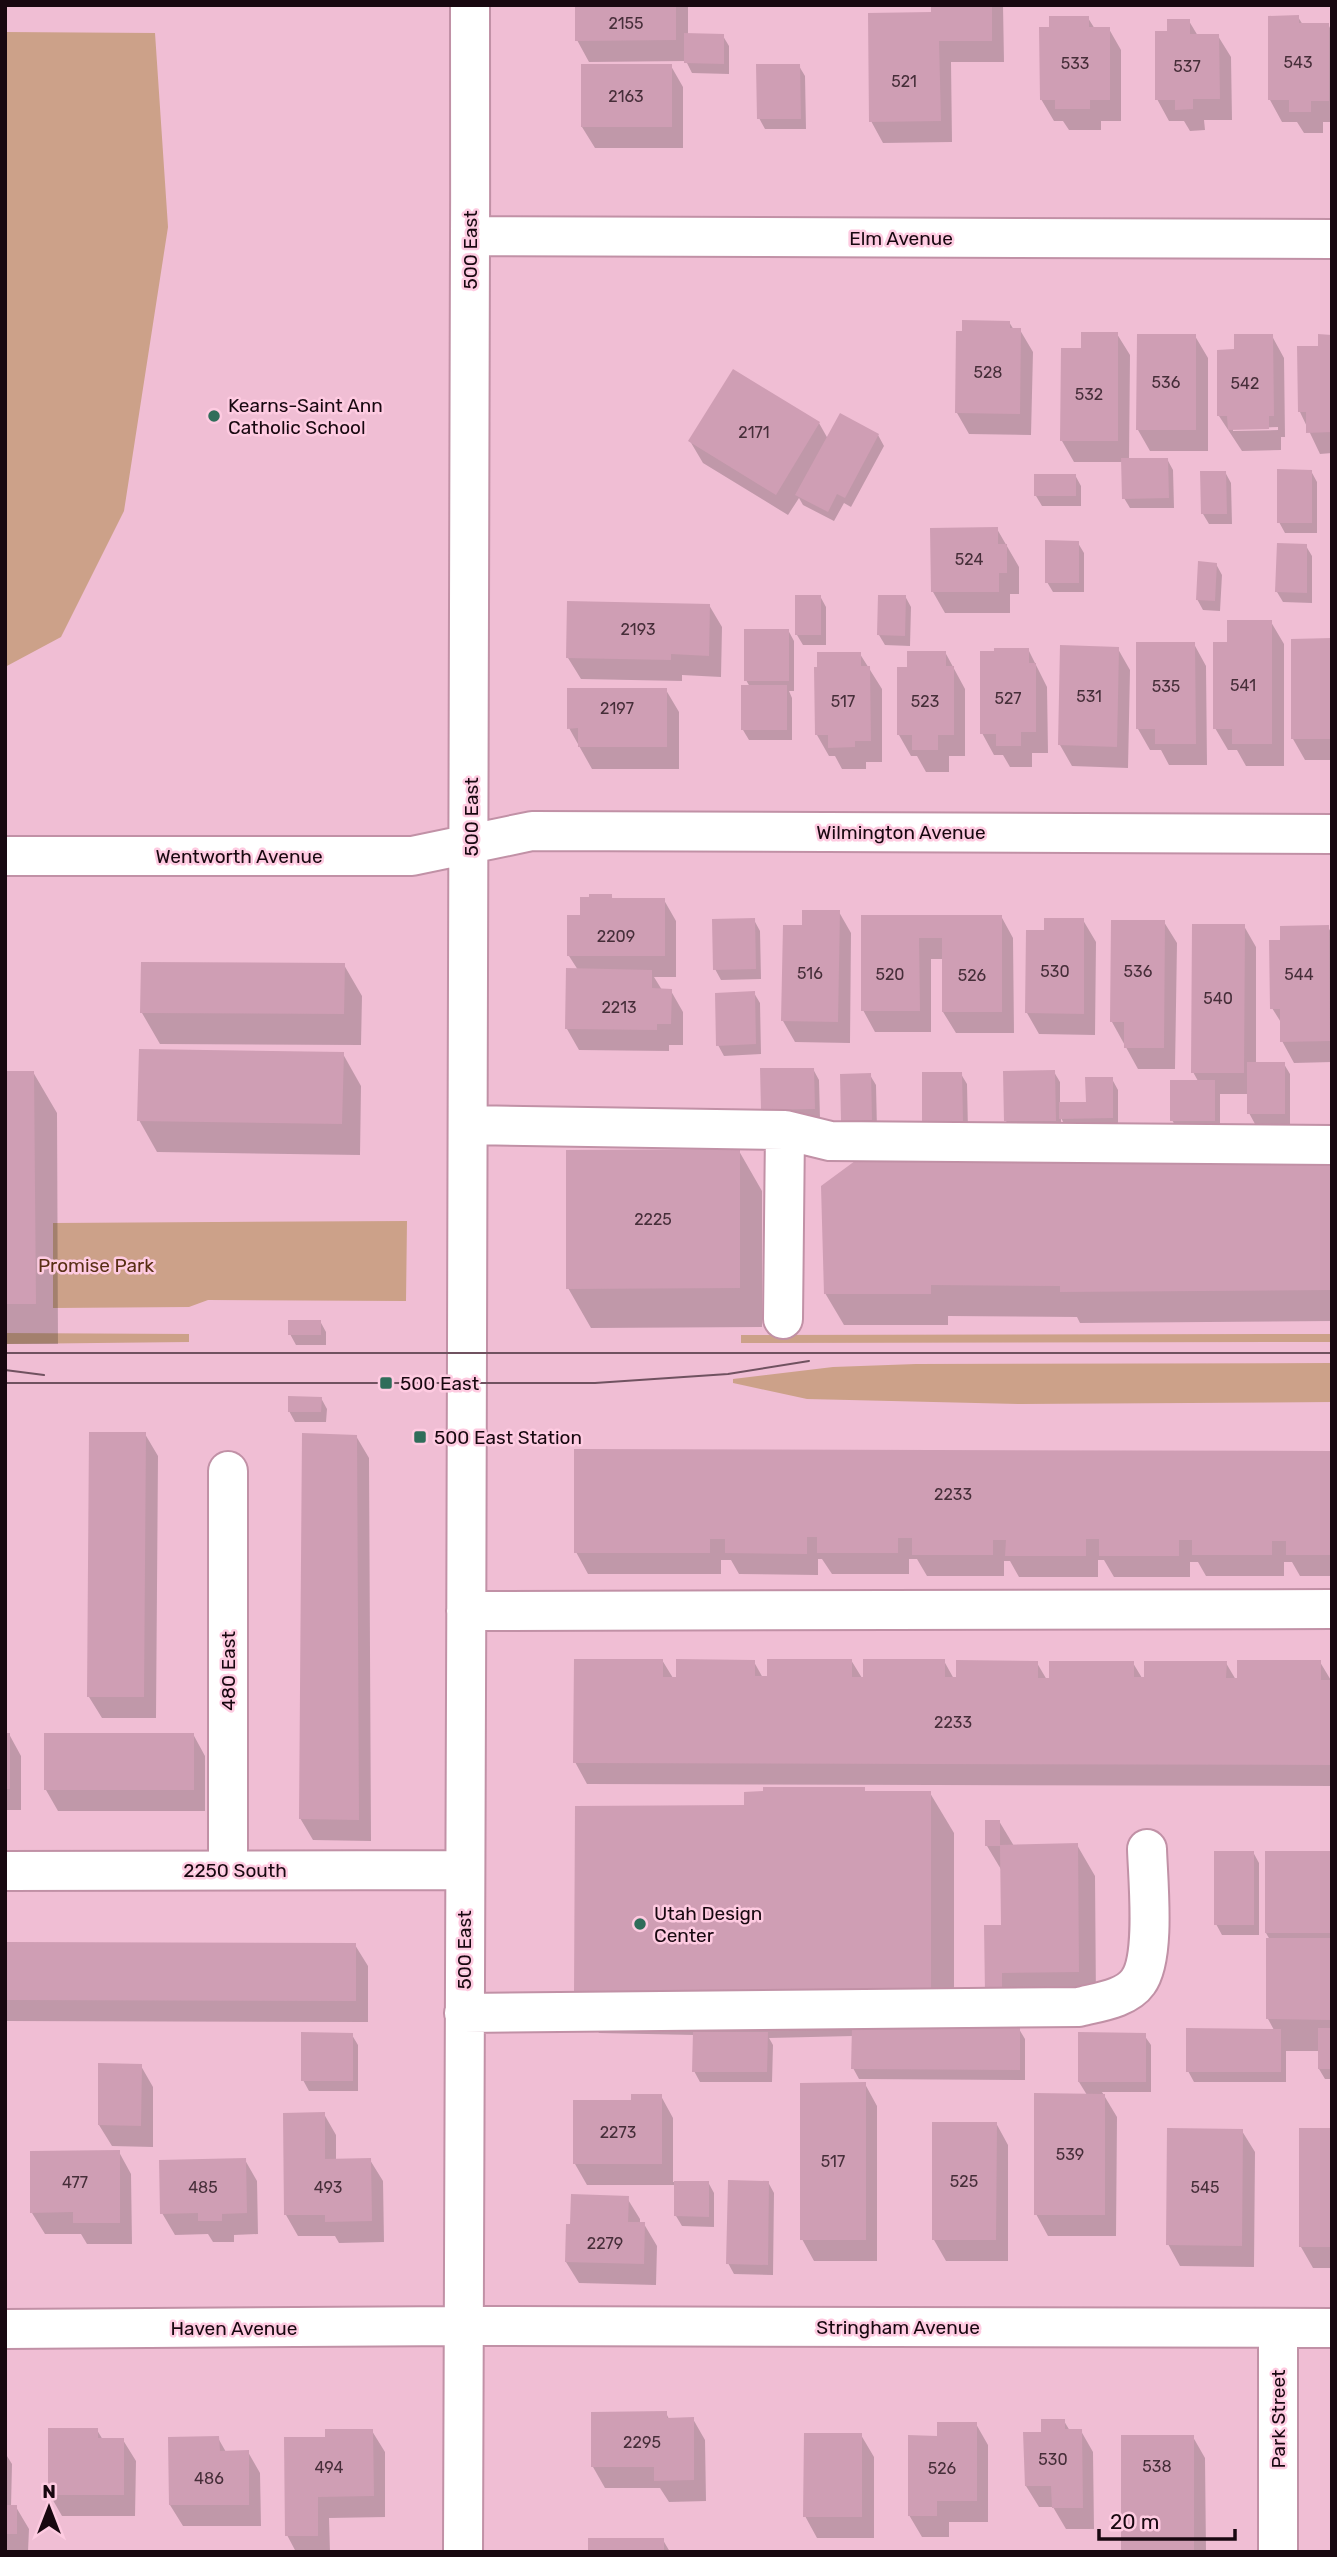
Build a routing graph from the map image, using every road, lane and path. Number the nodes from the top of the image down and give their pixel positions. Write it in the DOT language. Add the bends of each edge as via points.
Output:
graph roads {
  1 [pos="470,5"];
  2 [pos="470,236"];
  3 [pos="1332,239"];
  4 [pos="1332,834"];
  5 [pos="471,844"];
  6 [pos="5,856"];
  7 [pos="468,1125"];
  8 [pos="785,1130"];
  9 [pos="1332,1145"];
  10 [pos="783,1319"];
  11 [pos="228,1471"];
  12 [pos="1332,1609"];
  13 [pos="466,1611"];
  14 [pos="1147,1849"];
  15 [pos="228,1870"];
  16 [pos="465,1870"];
  17 [pos="5,1871"];
  18 [pos="464,2013"];
  19 [pos="463,2326"];
  20 [pos="1278,2328"];
  21 [pos="1332,2328"];
  22 [pos="5,2329"];
  23 [pos="463,2552"];
  24 [pos="1278,2552"];
  1 -- 2 [label="street, 500 East"];
  2 -- 3 [label="street, Elm Avenue"];
  2 -- 5 [label="street, 500 East"];
  4 -- 5 [label="street, Wilmington Avenue" via="532,831"];
  5 -- 6 [label="street, Wentworth Avenue" via="412,856"];
  5 -- 7 [label="street, 500 East"];
  7 -- 8 [label="street"];
  7 -- 13 [label="street, 500 East"];
  8 -- 9 [label="street" via="830,1141"];
  8 -- 10 [label="street"];
  11 -- 15 [label="street, 480 East"];
  12 -- 13 [label="street"];
  13 -- 16 [label="street, 500 East"];
  14 -- 18 [label="street" via="1148,1961 1138,1984 1116,1997 1079,2007"];
  15 -- 16 [label="street, 2250 South"];
  15 -- 17 [label="street, 2250 South"];
  16 -- 18 [label="street, 500 East"];
  18 -- 19 [label="street, 500 East"];
  19 -- 20 [label="street, Stringham Avenue"];
  19 -- 22 [label="street, Haven Avenue"];
  19 -- 23 [label="street, 500 East"];
  20 -- 21 [label="street, Stringham Avenue"];
  20 -- 24 [label="street, Park Street"];
}
